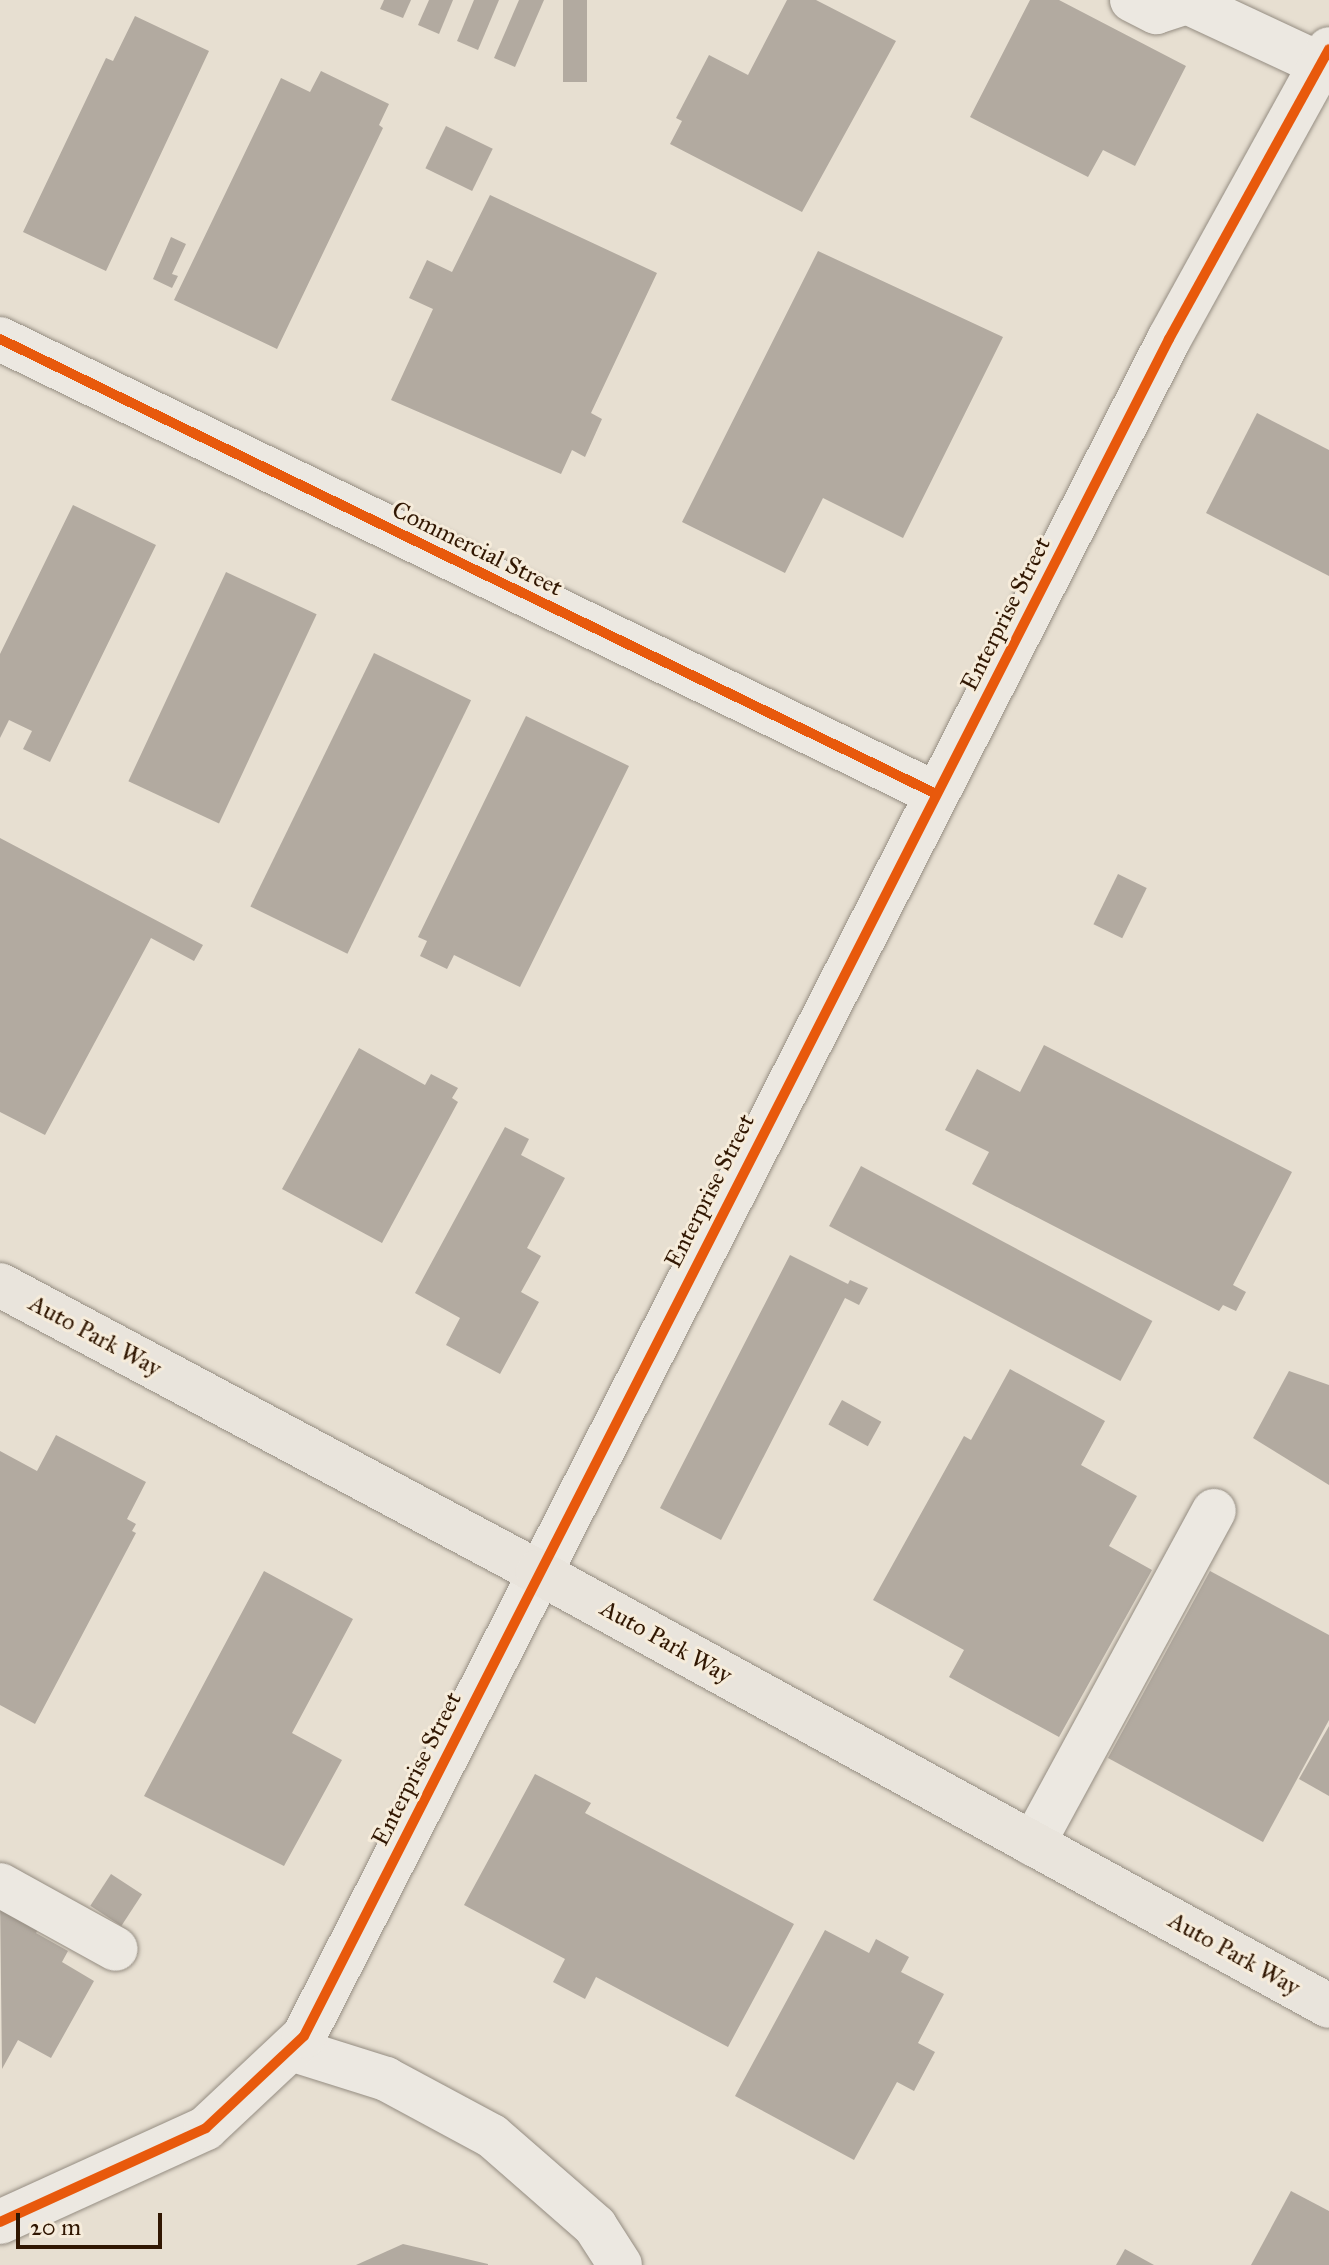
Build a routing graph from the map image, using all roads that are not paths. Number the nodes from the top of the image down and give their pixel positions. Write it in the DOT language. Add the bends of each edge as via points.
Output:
graph roads {
  1 [pos="1132,0"];
  2 [pos="1186,1"];
  3 [pos="1325,56"];
  4 [pos="0,339"];
  5 [pos="936,794"];
  6 [pos="0,1285"];
  7 [pos="1214,1511"];
  8 [pos="538,1572"];
  9 [pos="1033,1844"];
  10 [pos="0,1885"];
  11 [pos="116,1949"];
  12 [pos="1329,2006"];
  13 [pos="291,2049"];
  14 [pos="0,2222"];
  15 [pos="620,2265"];
  1 -- 2 [label="street" via="1156,12"];
  2 -- 3 [label="street"];
  3 -- 5 [label="street, Enterprise Street" via="1169,339"];
  4 -- 5 [label="street, Commercial Street"];
  5 -- 8 [label="street, Enterprise Street"];
  6 -- 8 [label="main road, Auto Park Way"];
  7 -- 9 [label="street"];
  8 -- 9 [label="main road, Auto Park Way"];
  8 -- 13 [label="street, Enterprise Street" via="304,2036"];
  9 -- 12 [label="main road, Auto Park Way"];
  10 -- 11 [label="street"];
  13 -- 14 [label="street, Enterprise Street" via="206,2128"];
  13 -- 15 [label="street" via="386,2079 492,2136 595,2226"];
}
